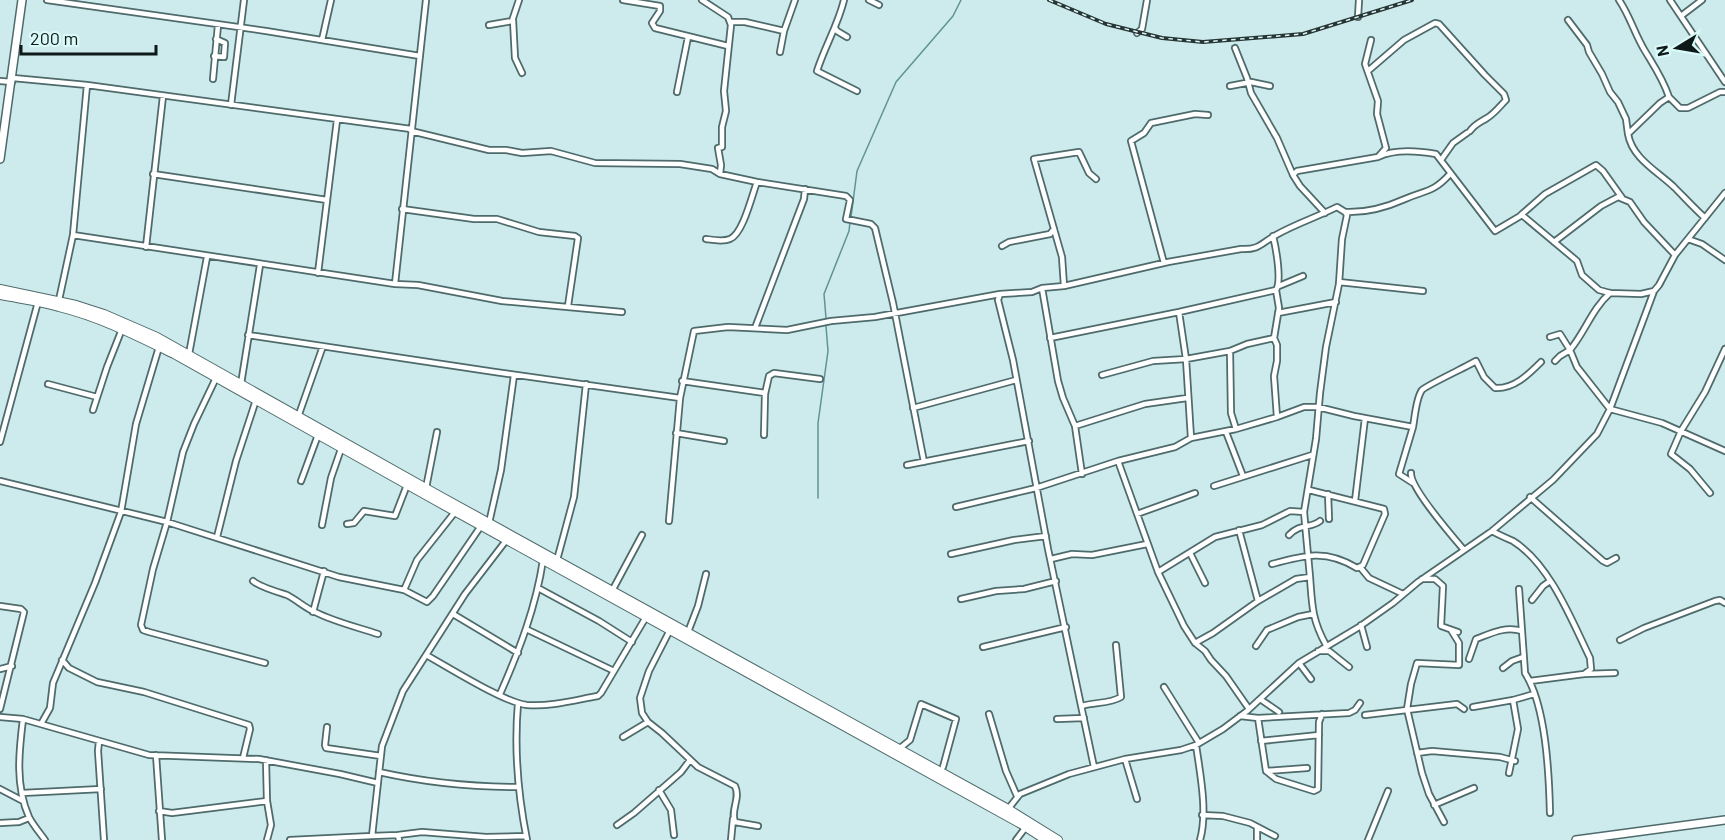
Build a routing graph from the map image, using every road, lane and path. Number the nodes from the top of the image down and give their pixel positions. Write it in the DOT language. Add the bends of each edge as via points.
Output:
graph roads {
  1 [pos="22,0"];
  2 [pos="47,0"];
  3 [pos="244,0"];
  4 [pos="331,0"];
  5 [pos="426,0"];
  6 [pos="519,0"];
  7 [pos="623,0"];
  8 [pos="702,0"];
  9 [pos="795,0"];
  10 [pos="844,0"];
  11 [pos="869,0"];
  12 [pos="1147,0"];
  13 [pos="1359,0"];
  14 [pos="1619,0"];
  15 [pos="1670,0"];
  16 [pos="1702,0"];
  17 [pos="879,5"];
  18 [pos="1681,16"];
  19 [pos="1358,17"];
  20 [pos="513,20"];
  21 [pos="1568,20"];
  22 [pos="730,22"];
  23 [pos="218,25"];
  24 [pos="489,25"];
  25 [pos="835,27"];
  26 [pos="241,29"];
  27 [pos="784,31"];
  28 [pos="1137,33"];
  29 [pos="688,37"];
  30 [pos="847,37"];
  31 [pos="216,39"];
  32 [pos="321,40"];
  33 [pos="1371,40"];
  34 [pos="728,46"];
  35 [pos="1235,48"];
  36 [pos="780,52"];
  37 [pos="214,56"];
  38 [pos="420,56"];
  39 [pos="1368,71"];
  40 [pos="522,73"];
  41 [pos="213,79"];
  42 [pos="12,80"];
  43 [pos="0,81"];
  44 [pos="1725,82"];
  45 [pos="1248,83"];
  46 [pos="87,85"];
  47 [pos="1230,86"];
  48 [pos="1270,86"];
  49 [pos="857,91"];
  50 [pos="677,92"];
  51 [pos="1725,92"];
  52 [pos="163,96"];
  53 [pos="1669,97"];
  54 [pos="231,105"];
  55 [pos="1208,115"];
  56 [pos="337,120"];
  57 [pos="411,130"];
  58 [pos="1628,134"];
  59 [pos="1378,157"];
  60 [pos="0,159"];
  61 [pos="1441,160"];
  62 [pos="153,174"];
  63 [pos="720,174"];
  64 [pos="1450,174"];
  65 [pos="1293,175"];
  66 [pos="1096,180"];
  67 [pos="757,182"];
  68 [pos="805,189"];
  69 [pos="1725,194"];
  70 [pos="1623,199"];
  71 [pos="327,200"];
  72 [pos="402,208"];
  73 [pos="1345,212"];
  74 [pos="1325,213"];
  75 [pos="1521,215"];
  76 [pos="1705,218"];
  77 [pos="1054,229"];
  78 [pos="73,236"];
  79 [pos="1273,236"];
  80 [pos="705,239"];
  81 [pos="1688,239"];
  82 [pos="1554,242"];
  83 [pos="1002,246"];
  84 [pos="146,247"];
  85 [pos="1675,255"];
  86 [pos="207,257"];
  87 [pos="1725,260"];
  88 [pos="1164,263"];
  89 [pos="260,265"];
  90 [pos="318,273"];
  91 [pos="1303,276"];
  92 [pos="1339,282"];
  93 [pos="395,284"];
  94 [pos="1064,286"];
  95 [pos="1042,288"];
  96 [pos="1278,288"];
  97 [pos="0,289"];
  98 [pos="1423,291"];
  99 [pos="1654,291"];
  100 [pos="1610,293"];
  101 [pos="1000,294"];
  102 [pos="0,295"];
  103 [pos="59,300"];
  104 [pos="38,302"];
  105 [pos="1336,302"];
  106 [pos="568,306"];
  107 [pos="622,312"];
  108 [pos="1179,312"];
  109 [pos="895,313"];
  110 [pos="1278,314"];
  111 [pos="755,328"];
  112 [pos="122,329"];
  113 [pos="248,334"];
  114 [pos="1550,337"];
  115 [pos="1050,338"];
  116 [pos="1274,338"];
  117 [pos="323,346"];
  118 [pos="159,347"];
  119 [pos="1725,349"];
  120 [pos="1570,350"];
  121 [pos="1230,351"];
  122 [pos="189,354"];
  123 [pos="1186,359"];
  124 [pos="1541,362"];
  125 [pos="1555,362"];
  126 [pos="514,375"];
  127 [pos="1102,375"];
  128 [pos="216,378"];
  129 [pos="820,379"];
  130 [pos="1016,380"];
  131 [pos="682,381"];
  132 [pos="48,384"];
  133 [pos="241,384"];
  134 [pos="586,384"];
  135 [pos="765,394"];
  136 [pos="97,397"];
  137 [pos="680,398"];
  138 [pos="1187,398"];
  139 [pos="256,400"];
  140 [pos="1318,407"];
  141 [pos="913,408"];
  142 [pos="1610,409"];
  143 [pos="93,410"];
  144 [pos="298,417"];
  145 [pos="1277,417"];
  146 [pos="1365,418"];
  147 [pos="1075,426"];
  148 [pos="1413,427"];
  149 [pos="2,428"];
  150 [pos="1236,429"];
  151 [pos="1681,431"];
  152 [pos="437,432"];
  153 [pos="1226,432"];
  154 [pos="676,433"];
  155 [pos="318,435"];
  156 [pos="764,435"];
  157 [pos="1191,438"];
  158 [pos="724,441"];
  159 [pos="1029,441"];
  160 [pos="0,442"];
  161 [pos="341,449"];
  162 [pos="1725,451"];
  163 [pos="1312,455"];
  164 [pos="1118,461"];
  165 [pos="924,462"];
  166 [pos="907,465"];
  167 [pos="1411,473"];
  168 [pos="1082,474"];
  169 [pos="1243,476"];
  170 [pos="0,481"];
  171 [pos="301,481"];
  172 [pos="1413,483"];
  173 [pos="407,485"];
  174 [pos="1214,486"];
  175 [pos="426,488"];
  176 [pos="1036,488"];
  177 [pos="1309,490"];
  178 [pos="1195,493"];
  179 [pos="1710,493"];
  180 [pos="1328,494"];
  181 [pos="1530,497"];
  182 [pos="1355,501"];
  183 [pos="956,507"];
  184 [pos="121,512"];
  185 [pos="455,512"];
  186 [pos="1304,512"];
  187 [pos="1137,514"];
  188 [pos="1329,519"];
  189 [pos="669,521"];
  190 [pos="1320,521"];
  191 [pos="167,522"];
  192 [pos="489,523"];
  193 [pos="347,524"];
  194 [pos="322,525"];
  195 [pos="1305,525"];
  196 [pos="481,526"];
  197 [pos="1239,530"];
  198 [pos="1492,531"];
  199 [pos="642,535"];
  200 [pos="1289,535"];
  201 [pos="1046,536"];
  202 [pos="217,537"];
  203 [pos="508,537"];
  204 [pos="1147,544"];
  205 [pos="1464,550"];
  206 [pos="1190,553"];
  207 [pos="951,554"];
  208 [pos="1307,554"];
  209 [pos="1616,558"];
  210 [pos="1051,559"];
  211 [pos="543,560"];
  212 [pos="557,560"];
  213 [pos="1272,564"];
  214 [pos="1360,567"];
  215 [pos="324,572"];
  216 [pos="1158,572"];
  217 [pos="706,574"];
  218 [pos="1310,577"];
  219 [pos="1422,579"];
  220 [pos="253,581"];
  221 [pos="1056,581"];
  222 [pos="1550,581"];
  223 [pos="1205,583"];
  224 [pos="538,588"];
  225 [pos="1519,589"];
  226 [pos="404,590"];
  227 [pos="612,591"];
  228 [pos="1403,594"];
  229 [pos="961,599"];
  230 [pos="1532,600"];
  231 [pos="1258,601"];
  232 [pos="1725,603"];
  233 [pos="0,606"];
  234 [pos="313,612"];
  235 [pos="453,614"];
  236 [pos="1313,614"];
  237 [pos="646,617"];
  238 [pos="1361,625"];
  239 [pos="1066,627"];
  240 [pos="526,629"];
  241 [pos="670,630"];
  242 [pos="1451,630"];
  243 [pos="1522,631"];
  244 [pos="688,632"];
  245 [pos="1458,632"];
  246 [pos="378,634"];
  247 [pos="1620,640"];
  248 [pos="632,642"];
  249 [pos="1195,643"];
  250 [pos="1116,645"];
  251 [pos="1326,645"];
  252 [pos="1256,646"];
  253 [pos="1367,647"];
  254 [pos="983,648"];
  255 [pos="1318,651"];
  256 [pos="518,653"];
  257 [pos="426,655"];
  258 [pos="1523,657"];
  259 [pos="1469,658"];
  260 [pos="63,660"];
  261 [pos="266,663"];
  262 [pos="1299,663"];
  263 [pos="12,666"];
  264 [pos="1349,667"];
  265 [pos="69,668"];
  266 [pos="1503,668"];
  267 [pos="2,669"];
  268 [pos="58,669"];
  269 [pos="614,671"];
  270 [pos="1615,673"];
  271 [pos="9,674"];
  272 [pos="1584,674"];
  273 [pos="1311,679"];
  274 [pos="1530,681"];
  275 [pos="1164,687"];
  276 [pos="500,694"];
  277 [pos="1534,694"];
  278 [pos="1260,699"];
  279 [pos="1513,700"];
  280 [pos="518,703"];
  281 [pos="1360,703"];
  282 [pos="1082,706"];
  283 [pos="1473,707"];
  284 [pos="0,709"];
  285 [pos="1249,709"];
  286 [pos="1407,709"];
  287 [pos="1464,709"];
  288 [pos="1279,712"];
  289 [pos="988,714"];
  290 [pos="1322,714"];
  291 [pos="1365,715"];
  292 [pos="1240,716"];
  293 [pos="0,717"];
  294 [pos="1084,718"];
  295 [pos="1258,718"];
  296 [pos="23,719"];
  297 [pos="1057,719"];
  298 [pos="648,722"];
  299 [pos="41,724"];
  300 [pos="327,727"];
  301 [pos="1319,735"];
  302 [pos="623,737"];
  303 [pos="99,741"];
  304 [pos="1261,741"];
  305 [pos="1198,744"];
  306 [pos="899,749"];
  307 [pos="1417,753"];
  308 [pos="156,755"];
  309 [pos="381,756"];
  310 [pos="243,758"];
  311 [pos="1125,759"];
  312 [pos="266,760"];
  313 [pos="690,760"];
  314 [pos="1513,760"];
  315 [pos="1094,766"];
  316 [pos="943,767"];
  317 [pos="1308,768"];
  318 [pos="1266,771"];
  319 [pos="379,772"];
  320 [pos="1509,773"];
  321 [pos="378,783"];
  322 [pos="519,787"];
  323 [pos="1474,788"];
  324 [pos="0,789"];
  325 [pos="101,789"];
  326 [pos="659,790"];
  327 [pos="1388,790"];
  328 [pos="22,793"];
  329 [pos="1017,796"];
  330 [pos="1137,800"];
  331 [pos="23,801"];
  332 [pos="267,801"];
  333 [pos="1434,805"];
  334 [pos="1008,809"];
  335 [pos="159,812"];
  336 [pos="1550,813"];
  337 [pos="1202,815"];
  338 [pos="29,818"];
  339 [pos="733,819"];
  340 [pos="1725,820"];
  341 [pos="1444,822"];
  342 [pos="0,824"];
  343 [pos="617,825"];
  344 [pos="758,826"];
  345 [pos="1026,827"];
  346 [pos="1257,827"];
  347 [pos="674,835"];
  348 [pos="372,836"];
  349 [pos="1275,836"];
  350 [pos="335,838"];
  351 [pos="353,838"];
  352 [pos="399,838"];
  353 [pos="527,838"];
  354 [pos="45,840"];
  355 [pos="104,840"];
  356 [pos="162,840"];
  357 [pos="267,840"];
  358 [pos="290,840"];
  359 [pos="731,840"];
  360 [pos="1016,840"];
  361 [pos="1046,840"];
  362 [pos="1058,840"];
  363 [pos="1200,840"];
  364 [pos="1257,840"];
  365 [pos="1368,840"];
  366 [pos="1576,840"];
  1 -- 42 [label="street"];
  2 -- 23 [label="street"];
  3 -- 26 [label="street"];
  4 -- 32 [label="street"];
  5 -- 38 [label="street"];
  6 -- 20 [label="street"];
  7 -- 29 [label="street" via="660,6 653,27"];
  8 -- 22 [label="street"];
  9 -- 27 [label="street"];
  10 -- 25 [label="street"];
  11 -- 17 [label="street"];
  12 -- 28 [label="street" via="1142,29"];
  13 -- 19 [label="street"];
  14 -- 53 [label="street"];
  15 -- 18 [label="street"];
  16 -- 18 [label="street"];
  18 -- 44 [label="street"];
  20 -- 24 [label="street"];
  20 -- 40 [label="street" via="515,58"];
  21 -- 58 [label="street" via="1587,45 1618,102"];
  22 -- 27 [label="street"];
  22 -- 34 [label="street"];
  23 -- 26 [label="street"];
  23 -- 31 [label="street"];
  25 -- 30 [label="street"];
  25 -- 49 [label="street" via="817,71"];
  26 -- 32 [label="street"];
  26 -- 54 [label="street"];
  27 -- 36 [label="street"];
  29 -- 34 [label="street"];
  29 -- 50 [label="street"];
  31 -- 37 [label="street"];
  31 -- 37 [label="street" via="225,43 226,48 224,57"];
  32 -- 38 [label="street"];
  33 -- 39 [label="street" via="1365,64"];
  34 -- 63 [label="street" via="726,111 722,147 718,148"];
  35 -- 45 [label="street"];
  37 -- 41 [label="street"];
  38 -- 57 [label="street"];
  39 -- 59 [label="street" via="1386,148"];
  39 -- 61 [label="street" via="1404,40 1439,24 1504,94 1506,100 1501,106 1475,124"];
  42 -- 43 [label="street"];
  42 -- 46 [label="street"];
  42 -- 60 [label="street"];
  45 -- 47 [label="street"];
  45 -- 48 [label="street"];
  45 -- 65 [label="street"];
  46 -- 52 [label="street"];
  46 -- 78 [label="street"];
  51 -- 53 [label="street" via="1688,108 1680,108"];
  52 -- 54 [label="street"];
  52 -- 62 [label="street"];
  53 -- 58 [label="street"];
  54 -- 56 [label="street"];
  55 -- 88 [label="street" via="1151,123 1131,141"];
  56 -- 57 [label="street"];
  56 -- 71 [label="street"];
  57 -- 63 [label="street" via="489,150 551,151 595,164 680,164"];
  57 -- 72 [label="street"];
  58 -- 76 [label="street" via="1637,153"];
  59 -- 61 [label="street" via="1386,153 1427,153 1436,154"];
  59 -- 65 [label="street" via="1297,171"];
  61 -- 64 [label="street"];
  62 -- 71 [label="street"];
  62 -- 84 [label="street"];
  63 -- 67 [label="street"];
  64 -- 73 [label="street" via="1426,193 1385,208"];
  64 -- 75 [label="street" via="1495,231"];
  65 -- 74 [label="street"];
  66 -- 77 [label="street" via="1079,152 1034,159"];
  67 -- 68 [label="street"];
  67 -- 80 [label="street" via="735,236 728,240"];
  68 -- 109 [label="street" via="849,198 846,219 875,228"];
  68 -- 111 [label="street"];
  69 -- 76 [label="street"];
  70 -- 75 [label="street" via="1596,165 1545,194"];
  70 -- 82 [label="street" via="1613,198"];
  70 -- 85 [label="street" via="1630,202"];
  71 -- 90 [label="street"];
  72 -- 93 [label="street"];
  72 -- 106 [label="street" via="497,219 539,232 575,236 578,238"];
  73 -- 74 [label="street" via="1337,207"];
  73 -- 92 [label="street"];
  74 -- 79 [label="street"];
  75 -- 82 [label="street"];
  76 -- 81 [label="street"];
  77 -- 83 [label="street" via="1050,234"];
  77 -- 94 [label="street" via="1064,267"];
  78 -- 84 [label="street"];
  78 -- 103 [label="street"];
  79 -- 88 [label="street" via="1251,249"];
  79 -- 96 [label="street" via="1278,256"];
  81 -- 85 [label="street"];
  81 -- 87 [label="street"];
  82 -- 100 [label="street" via="1577,261 1582,275 1599,290"];
  84 -- 86 [label="street"];
  85 -- 99 [label="street"];
  86 -- 89 [label="street"];
  86 -- 122 [label="street"];
  88 -- 94 [label="street"];
  89 -- 90 [label="street"];
  89 -- 113 [label="street"];
  90 -- 93 [label="street"];
  91 -- 96 [label="street"];
  92 -- 98 [label="street"];
  92 -- 105 [label="street"];
  93 -- 106 [label="street" via="502,301"];
  94 -- 95 [label="street"];
  95 -- 101 [label="street"];
  95 -- 115 [label="street"];
  96 -- 108 [label="street"];
  96 -- 110 [label="street"];
  97 -- 103 [label="main road"];
  99 -- 100 [label="street"];
  99 -- 142 [label="street"];
  100 -- 120 [label="street"];
  101 -- 109 [label="street"];
  101 -- 130 [label="street"];
  102 -- 104 [label="main road"];
  103 -- 122 [label="main road" via="104,314"];
  104 -- 112 [label="main road"];
  104 -- 149 [label="street"];
  105 -- 110 [label="street"];
  105 -- 140 [label="street"];
  106 -- 107 [label="street"];
  108 -- 115 [label="street"];
  108 -- 123 [label="street"];
  109 -- 111 [label="street" via="787,330"];
  109 -- 141 [label="street"];
  110 -- 116 [label="street"];
  111 -- 131 [label="street" via="694,331"];
  112 -- 118 [label="main road"];
  112 -- 136 [label="street"];
  113 -- 117 [label="street"];
  113 -- 133 [label="street"];
  114 -- 120 [label="street" via="1560,334"];
  115 -- 147 [label="street" via="1063,398"];
  116 -- 121 [label="street"];
  116 -- 145 [label="street"];
  117 -- 126 [label="street"];
  117 -- 144 [label="street"];
  118 -- 128 [label="main road"];
  118 -- 184 [label="street" via="136,424"];
  119 -- 151 [label="street"];
  120 -- 125 [label="street"];
  120 -- 142 [label="street" via="1577,367"];
  121 -- 123 [label="street"];
  121 -- 150 [label="street" via="1231,412"];
  122 -- 133 [label="main road"];
  123 -- 127 [label="street" via="1153,360"];
  123 -- 138 [label="street"];
  124 -- 148 [label="street" via="1505,388 1495,388 1476,361 1428,385 1421,392"];
  126 -- 134 [label="street"];
  126 -- 192 [label="street" via="501,470"];
  128 -- 139 [label="main road"];
  128 -- 191 [label="street" via="183,452"];
  129 -- 135 [label="street" via="774,373 769,376"];
  130 -- 141 [label="street"];
  130 -- 159 [label="street"];
  131 -- 135 [label="street"];
  131 -- 137 [label="street"];
  132 -- 136 [label="street"];
  133 -- 144 [label="main road"];
  134 -- 137 [label="street"];
  134 -- 212 [label="street" via="574,497"];
  135 -- 156 [label="street"];
  136 -- 143 [label="street"];
  137 -- 154 [label="street"];
  138 -- 147 [label="street" via="1145,404"];
  138 -- 157 [label="street"];
  139 -- 155 [label="main road"];
  139 -- 202 [label="street"];
  140 -- 145 [label="street" via="1304,407"];
  140 -- 146 [label="street"];
  140 -- 163 [label="street"];
  141 -- 165 [label="street"];
  142 -- 151 [label="street"];
  142 -- 181 [label="street" via="1597,434 1553,480"];
  144 -- 175 [label="main road"];
  145 -- 150 [label="street"];
  146 -- 148 [label="street"];
  146 -- 182 [label="street"];
  147 -- 168 [label="street"];
  148 -- 172 [label="street" via="1400,474"];
  149 -- 160 [label="street"];
  150 -- 153 [label="street"];
  151 -- 162 [label="street"];
  151 -- 179 [label="street" via="1671,455 1690,469"];
  152 -- 175 [label="street"];
  153 -- 157 [label="street"];
  153 -- 169 [label="street"];
  154 -- 158 [label="street"];
  154 -- 189 [label="street"];
  155 -- 161 [label="main road"];
  155 -- 171 [label="street"];
  157 -- 164 [label="street" via="1175,447"];
  159 -- 165 [label="street"];
  159 -- 176 [label="street"];
  161 -- 173 [label="main road"];
  161 -- 194 [label="street"];
  163 -- 169 [label="street"];
  163 -- 177 [label="street"];
  164 -- 168 [label="street"];
  164 -- 187 [label="street"];
  165 -- 166 [label="street"];
  167 -- 172 [label="street"];
  168 -- 176 [label="street"];
  169 -- 174 [label="street"];
  170 -- 184 [label="street"];
  172 -- 205 [label="street"];
  173 -- 185 [label="main road"];
  173 -- 193 [label="street" via="395,516 364,511 354,523"];
  175 -- 192 [label="main road"];
  176 -- 183 [label="street"];
  176 -- 201 [label="street"];
  177 -- 180 [label="street"];
  177 -- 186 [label="street"];
  178 -- 187 [label="street"];
  180 -- 182 [label="street"];
  180 -- 188 [label="street"];
  181 -- 198 [label="street"];
  181 -- 209 [label="street" via="1603,561"];
  182 -- 214 [label="street" via="1385,512"];
  184 -- 191 [label="street"];
  184 -- 260 [label="street"];
  185 -- 196 [label="main road"];
  185 -- 226 [label="street" via="417,560"];
  186 -- 195 [label="street"];
  186 -- 197 [label="street" via="1290,511 1262,525"];
  187 -- 204 [label="street"];
  190 -- 195 [label="street"];
  191 -- 202 [label="street"];
  191 -- 261 [label="street" via="142,615 143,630"];
  192 -- 203 [label="main road"];
  195 -- 200 [label="street"];
  195 -- 208 [label="street"];
  196 -- 203 [label="main road"];
  196 -- 226 [label="street" via="430,601"];
  197 -- 206 [label="street" via="1215,537"];
  197 -- 231 [label="street"];
  198 -- 205 [label="street"];
  198 -- 222 [label="street" via="1527,552"];
  199 -- 227 [label="street"];
  201 -- 207 [label="street"];
  201 -- 210 [label="street"];
  202 -- 215 [label="street"];
  203 -- 211 [label="main road"];
  203 -- 212 [label="main road"];
  203 -- 235 [label="street"];
  204 -- 210 [label="street"];
  204 -- 216 [label="street"];
  205 -- 219 [label="street"];
  206 -- 216 [label="street"];
  206 -- 223 [label="street"];
  208 -- 213 [label="street"];
  208 -- 214 [label="street"];
  208 -- 218 [label="street"];
  210 -- 221 [label="street"];
  211 -- 224 [label="street"];
  211 -- 237 [label="main road"];
  212 -- 227 [label="main road"];
  214 -- 228 [label="street" via="1369,578"];
  215 -- 226 [label="street"];
  215 -- 234 [label="street"];
  216 -- 249 [label="street"];
  217 -- 244 [label="street"];
  218 -- 231 [label="street" via="1296,579"];
  218 -- 236 [label="street"];
  219 -- 228 [label="street"];
  219 -- 242 [label="street" via="1435,579 1443,586 1441,626"];
  220 -- 234 [label="street"];
  221 -- 229 [label="street"];
  221 -- 239 [label="street"];
  222 -- 230 [label="street"];
  222 -- 272 [label="street" via="1590,658 1591,669"];
  224 -- 240 [label="street"];
  224 -- 248 [label="street"];
  225 -- 243 [label="street"];
  227 -- 244 [label="main road"];
  228 -- 238 [label="street"];
  231 -- 249 [label="street"];
  232 -- 247 [label="street" via="1715,601"];
  233 -- 263 [label="street" via="24,612"];
  234 -- 246 [label="street"];
  235 -- 256 [label="street"];
  235 -- 257 [label="street"];
  236 -- 251 [label="street"];
  236 -- 252 [label="street" via="1267,630"];
  237 -- 241 [label="main road"];
  237 -- 248 [label="street"];
  238 -- 251 [label="street"];
  238 -- 253 [label="street"];
  239 -- 254 [label="street"];
  239 -- 282 [label="street"];
  240 -- 256 [label="street"];
  240 -- 269 [label="street"];
  241 -- 298 [label="street" via="640,698"];
  241 -- 345 [label="main road"];
  242 -- 245 [label="street"];
  242 -- 286 [label="street" via="1459,643 1459,666 1417,663"];
  243 -- 258 [label="street"];
  243 -- 259 [label="street" via="1501,629 1476,639"];
  244 -- 306 [label="main road"];
  248 -- 269 [label="street"];
  249 -- 285 [label="street" via="1226,676"];
  250 -- 282 [label="street" via="1122,697"];
  251 -- 255 [label="street"];
  255 -- 262 [label="street"];
  255 -- 264 [label="street" via="1329,651"];
  256 -- 276 [label="street"];
  257 -- 276 [label="street"];
  257 -- 309 [label="street" via="403,691"];
  258 -- 266 [label="street"];
  258 -- 274 [label="street" via="1524,673"];
  260 -- 265 [label="street"];
  260 -- 268 [label="street"];
  262 -- 273 [label="street"];
  262 -- 278 [label="street"];
  263 -- 267 [label="street"];
  263 -- 271 [label="street"];
  265 -- 268 [label="street"];
  265 -- 310 [label="street" via="97,682 249,724"];
  267 -- 271 [label="street"];
  268 -- 299 [label="street" via="52,683 50,708"];
  269 -- 280 [label="street" via="598,696 536,705"];
  270 -- 272 [label="street"];
  271 -- 284 [label="street"];
  272 -- 274 [label="street"];
  274 -- 277 [label="street"];
  275 -- 305 [label="street"];
  276 -- 280 [label="street"];
  277 -- 279 [label="street"];
  277 -- 336 [label="street" via="1546,755"];
  278 -- 285 [label="street"];
  278 -- 288 [label="street"];
  279 -- 283 [label="street"];
  279 -- 314 [label="street" via="1518,729"];
  280 -- 322 [label="street"];
  281 -- 290 [label="street" via="1349,713"];
  282 -- 294 [label="street"];
  285 -- 292 [label="street"];
  286 -- 287 [label="street" via="1457,704"];
  286 -- 291 [label="street"];
  286 -- 307 [label="street"];
  289 -- 329 [label="street"];
  290 -- 295 [label="street"];
  290 -- 301 [label="street"];
  292 -- 295 [label="street"];
  292 -- 305 [label="street"];
  293 -- 296 [label="street"];
  294 -- 297 [label="street"];
  294 -- 315 [label="street"];
  295 -- 304 [label="street"];
  296 -- 299 [label="street"];
  296 -- 328 [label="street" via="19,756"];
  298 -- 302 [label="street"];
  298 -- 313 [label="street"];
  299 -- 303 [label="street"];
  300 -- 309 [label="street" via="326,748"];
  301 -- 304 [label="street"];
  301 -- 318 [label="street" via="1317,790 1276,779"];
  303 -- 308 [label="street"];
  303 -- 325 [label="street"];
  304 -- 318 [label="street"];
  305 -- 311 [label="street"];
  305 -- 337 [label="street"];
  306 -- 316 [label="street" via="910,740 921,704 956,718"];
  306 -- 334 [label="main road"];
  307 -- 314 [label="street" via="1445,752"];
  307 -- 333 [label="street"];
  308 -- 310 [label="street"];
  308 -- 335 [label="street"];
  309 -- 319 [label="street"];
  310 -- 312 [label="street"];
  311 -- 315 [label="street"];
  311 -- 330 [label="street"];
  312 -- 321 [label="street"];
  312 -- 332 [label="street"];
  313 -- 326 [label="street"];
  313 -- 339 [label="street" via="735,786"];
  314 -- 320 [label="street"];
  315 -- 329 [label="street"];
  317 -- 318 [label="street"];
  319 -- 321 [label="street"];
  319 -- 322 [label="street" via="461,787"];
  321 -- 348 [label="street"];
  322 -- 353 [label="street"];
  323 -- 333 [label="street"];
  324 -- 331 [label="street"];
  325 -- 328 [label="street"];
  325 -- 355 [label="street"];
  326 -- 343 [label="street"];
  326 -- 347 [label="street" via="670,810"];
  327 -- 365 [label="street"];
  328 -- 331 [label="street"];
  329 -- 334 [label="street"];
  331 -- 338 [label="street"];
  332 -- 335 [label="street"];
  332 -- 357 [label="street" via="271,825"];
  333 -- 341 [label="street"];
  334 -- 362 [label="main road"];
  335 -- 356 [label="street"];
  337 -- 346 [label="street" via="1223,816"];
  337 -- 363 [label="street"];
  338 -- 342 [label="street"];
  338 -- 354 [label="street"];
  339 -- 344 [label="street"];
  339 -- 359 [label="street"];
  340 -- 366 [label="street"];
  345 -- 360 [label="street"];
  345 -- 361 [label="main road"];
  346 -- 349 [label="street"];
  346 -- 364 [label="street"];
  348 -- 351 [label="street"];
  348 -- 352 [label="street"];
  350 -- 351 [label="street"];
  350 -- 358 [label="street"];
  352 -- 353 [label="street" via="422,832"];
}
